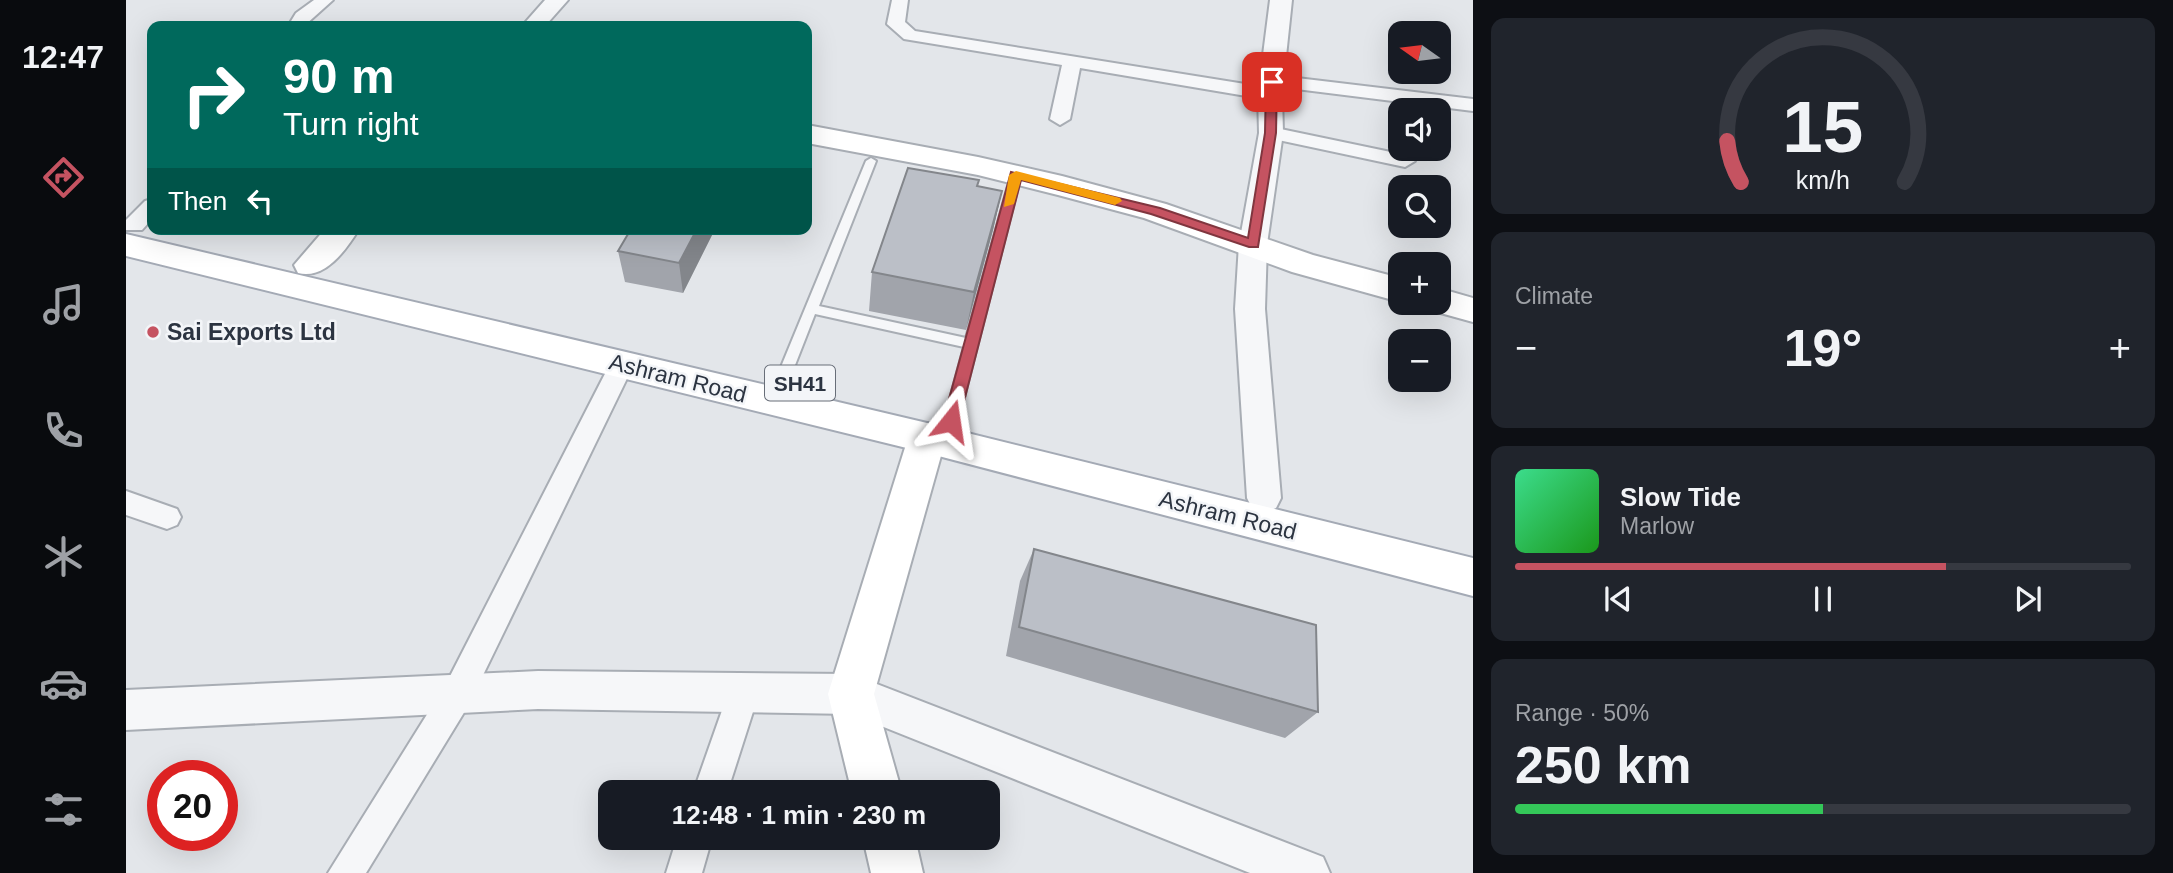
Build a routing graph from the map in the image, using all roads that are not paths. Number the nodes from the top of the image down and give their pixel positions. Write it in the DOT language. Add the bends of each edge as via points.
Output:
graph roads {
  1 [pos="325,0"];
  2 [pos="557,0"];
  3 [pos="900,0"];
  4 [pos="1281,0"];
  5 [pos="299,21"];
  6 [pos="538,21"];
  7 [pos="1072,61"];
  8 [pos="1271,88"];
  9 [pos="1473,104"];
  10 [pos="1060,119"];
  11 [pos="1270,133"];
  12 [pos="812,135"];
  13 [pos="1388,157"];
  14 [pos="871,161"];
  15 [pos="1016,175"];
  16 [pos="169,235"];
  17 [pos="178,235"];
  18 [pos="338,235"];
  19 [pos="1253,244"];
  20 [pos="310,265"];
  21 [pos="1388,287"];
  22 [pos="1451,304"];
  23 [pos="811,309"];
  24 [pos="1473,310"];
  25 [pos="971,344"];
  26 [pos="622,364"];
  27 [pos="783,379"];
  28 [pos="939,429"];
  29 [pos="1264,498"];
  30 [pos="126,503"];
  31 [pos="167,517"];
  32 [pos="1473,549"];
  33 [pos="1473,577"];
  34 [pos="743,692"];
  35 [pos="851,694"];
  36 [pos="457,695"];
  37 [pos="126,710"];
  38 [pos="714,780"];
  39 [pos="874,780"];
  40 [pos="691,850"];
  41 [pos="891,850"];
  42 [pos="346,873"];
  43 [pos="684,873"];
  44 [pos="897,873"];
  45 [pos="1307,873"];
  1 -- 5 [label="street"];
  2 -- 6 [label="street"];
  3 -- 7 [label="street" via="896,24 911,35"];
  4 -- 8 [label="street"];
  7 -- 8 [label="street"];
  7 -- 10 [label="street"];
  8 -- 9 [label="street"];
  8 -- 11 [label="street"];
  11 -- 13 [label="street"];
  11 -- 19 [label="street"];
  12 -- 15 [label="main road"];
  14 -- 23 [label="lane"];
  15 -- 19 [label="main road" via="1155,211"];
  15 -- 25 [label="lane"];
  16 -- 26 [label="main road, Ashram Road"];
  17 -- 20 [label="main road, Ashram Road / SH41"];
  18 -- 20 [label="main road"];
  19 -- 21 [label="main road" via="1304,264"];
  19 -- 29 [label="street" via="1250,309"];
  20 -- 27 [label="main road, Ashram Road / SH41"];
  22 -- 24 [label="main road"];
  23 -- 25 [label="lane"];
  23 -- 27 [label="lane"];
  25 -- 28 [label="lane"];
  26 -- 28 [label="main road, Ashram Road"];
  26 -- 36 [label="street"];
  27 -- 28 [label="main road, Ashram Road / SH41"];
  28 -- 29 [label="main road, Ashram Road / SH41"];
  28 -- 33 [label="main road, Ashram Road"];
  28 -- 35 [label="main road"];
  29 -- 32 [label="main road, Ashram Road / SH41"];
  30 -- 31 [label="street"];
  34 -- 35 [label="street"];
  34 -- 36 [label="street" via="538,690"];
  34 -- 38 [label="street"];
  35 -- 39 [label="main road"];
  35 -- 45 [label="street"];
  36 -- 37 [label="street"];
  36 -- 42 [label="street"];
  40 -- 43 [label="street"];
  41 -- 44 [label="main road"];
}
